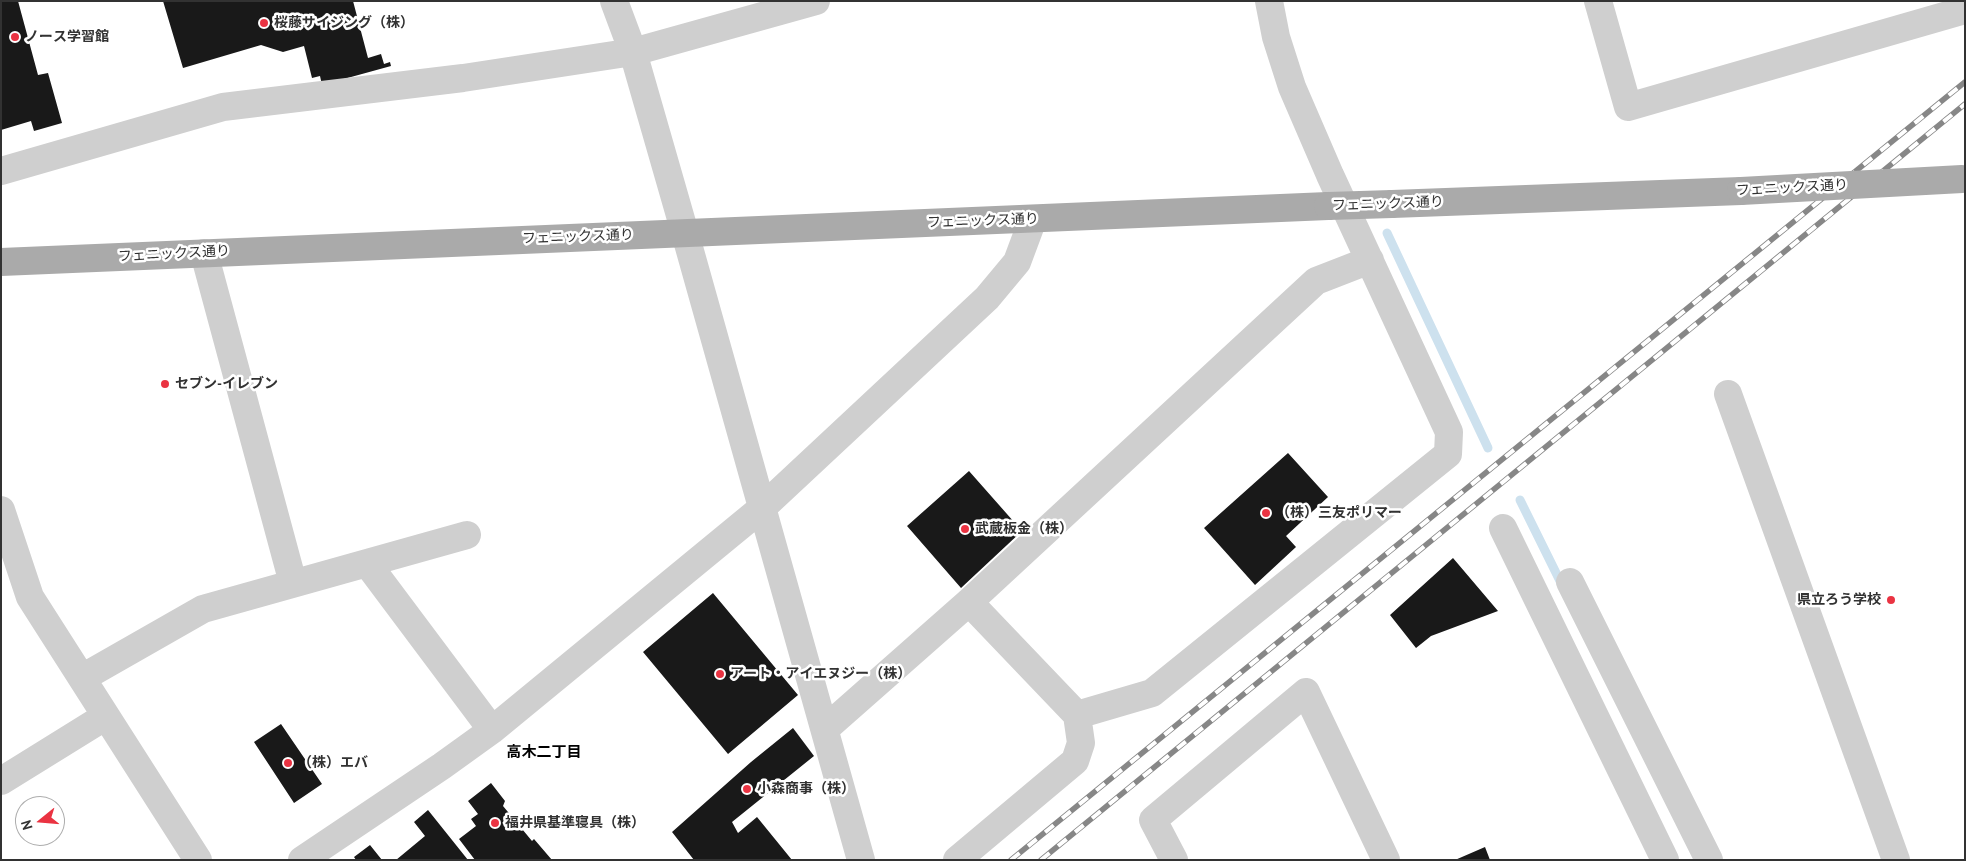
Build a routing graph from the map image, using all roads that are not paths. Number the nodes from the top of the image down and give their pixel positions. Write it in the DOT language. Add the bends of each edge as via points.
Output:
graph roads {
  1 [pos="614,1"];
  2 [pos="816,1"];
  3 [pos="1268,1"];
  4 [pos="1598,1"];
  5 [pos="1965,10"];
  6 [pos="633,52"];
  7 [pos="1,171"];
  8 [pos="1964,179"];
  9 [pos="1033,219"];
  10 [pos="685,233"];
  11 [pos="204,253"];
  12 [pos="1370,260"];
  13 [pos="1,262"];
  14 [pos="1728,394"];
  15 [pos="762,508"];
  16 [pos="3,524"];
  17 [pos="1503,528"];
  18 [pos="467,535"];
  19 [pos="367,563"];
  20 [pos="1570,582"];
  21 [pos="293,583"];
  22 [pos="969,602"];
  23 [pos="82,678"];
  24 [pos="1077,715"];
  25 [pos="106,716"];
  26 [pos="825,729"];
  27 [pos="492,730"];
  28 [pos="1,781"];
  29 [pos="198,860"];
  30 [pos="302,860"];
  31 [pos="861,860"];
  32 [pos="957,860"];
  33 [pos="1174,860"];
  34 [pos="1386,860"];
  35 [pos="1666,860"];
  36 [pos="1709,860"];
  37 [pos="1896,860"];
  1 -- 6 [label="street"];
  2 -- 6 [label="street"];
  3 -- 12 [label="street" via="1292,88"];
  4 -- 5 [label="street" via="1628,107"];
  6 -- 7 [label="street" via="463,78 223,108"];
  6 -- 10 [label="street"];
  8 -- 9 [label="main road, フェニックス通り, bridge"];
  9 -- 10 [label="main road, フェニックス通り"];
  9 -- 15 [label="street" via="1017,262 987,298"];
  10 -- 11 [label="main road, フェニックス通り"];
  10 -- 15 [label="street"];
  11 -- 13 [label="main road, フェニックス通り"];
  11 -- 21 [label="street"];
  12 -- 22 [label="street" via="1316,281"];
  12 -- 24 [label="street" via="1450,432 1448,454 1152,693"];
  14 -- 37 [label="street"];
  15 -- 26 [label="street"];
  15 -- 27 [label="street"];
  16 -- 23 [label="street" via="30,597"];
  17 -- 35 [label="street"];
  18 -- 19 [label="street"];
  19 -- 21 [label="street"];
  19 -- 27 [label="street"];
  20 -- 36 [label="street"];
  21 -- 23 [label="street" via="203,609"];
  22 -- 24 [label="street"];
  22 -- 26 [label="street"];
  23 -- 25 [label="street"];
  24 -- 32 [label="street" via="1081,743 1074,761"];
  25 -- 28 [label="street"];
  25 -- 29 [label="street"];
  26 -- 31 [label="street"];
  27 -- 30 [label="street"];
  33 -- 34 [label="street" via="1153,820 1306,692"];
}
